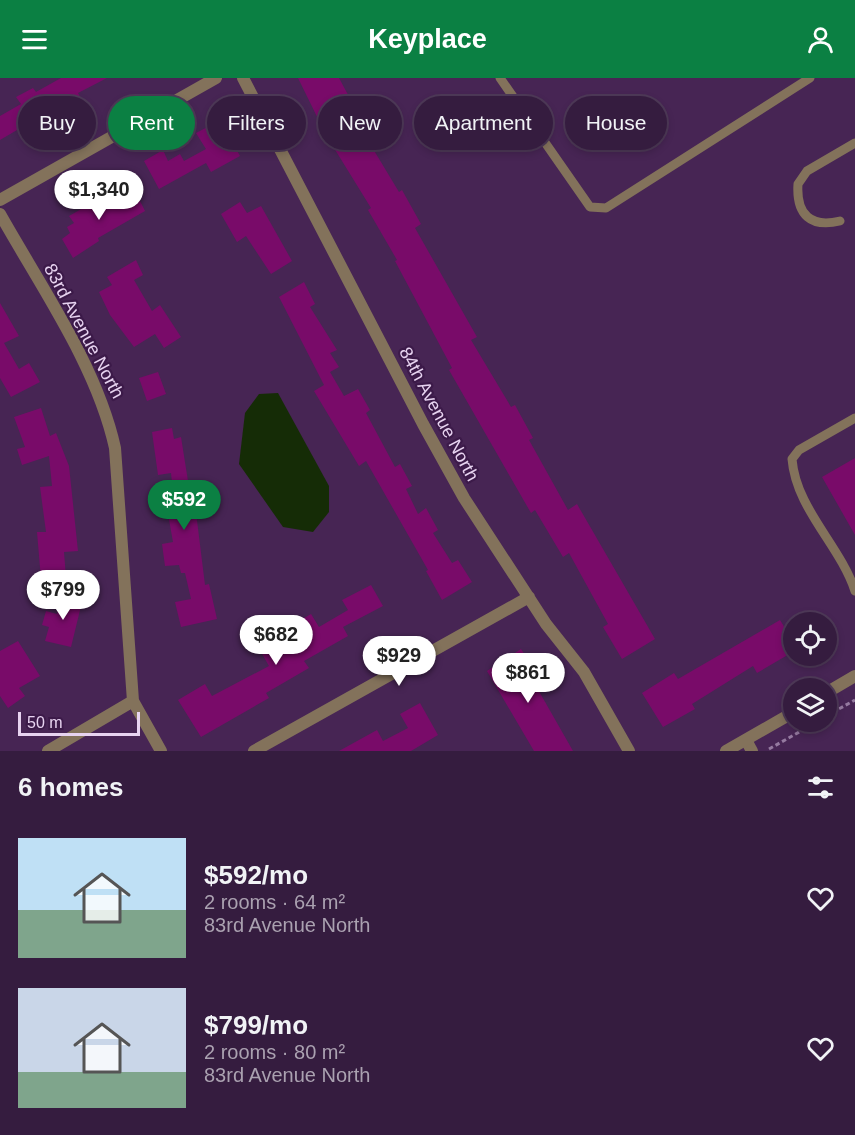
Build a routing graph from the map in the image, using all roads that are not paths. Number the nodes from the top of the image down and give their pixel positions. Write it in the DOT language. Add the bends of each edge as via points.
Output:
graph roads {
  1 [pos="216,78"];
  2 [pos="243,78"];
  3 [pos="500,78"];
  4 [pos="810,78"];
  5 [pos="855,143"];
  6 [pos="0,200"];
  7 [pos="0,214"];
  8 [pos="840,221"];
  9 [pos="855,418"];
  10 [pos="855,591"];
  11 [pos="529,597"];
  12 [pos="855,676"];
  13 [pos="837,687"];
  14 [pos="133,701"];
  15 [pos="783,720"];
  16 [pos="749,746"];
  17 [pos="48,751"];
  18 [pos="161,751"];
  19 [pos="255,751"];
  20 [pos="629,751"];
  21 [pos="726,751"];
  1 -- 6 [label="street"];
  2 -- 11 [label="street, 84th Avenue North" via="423,424 464,498"];
  3 -- 4 [label="lane" via="590,207 606,208"];
  5 -- 8 [label="lane" via="807,171 798,184 800,205 810,219 823,225"];
  7 -- 14 [label="street, 83rd Avenue North" via="95,383 108,415 115,448"];
  9 -- 10 [label="lane" via="799,450 792,459 793,474 803,498"];
  11 -- 19 [label="street"];
  11 -- 20 [label="street, 84th Avenue North" via="584,672"];
  12 -- 13 [label="street"];
  14 -- 17 [label="street"];
  14 -- 18 [label="street, 83rd Avenue North"];
  15 -- 16 [label="street"];
  16 -- 21 [label="street"];
}
